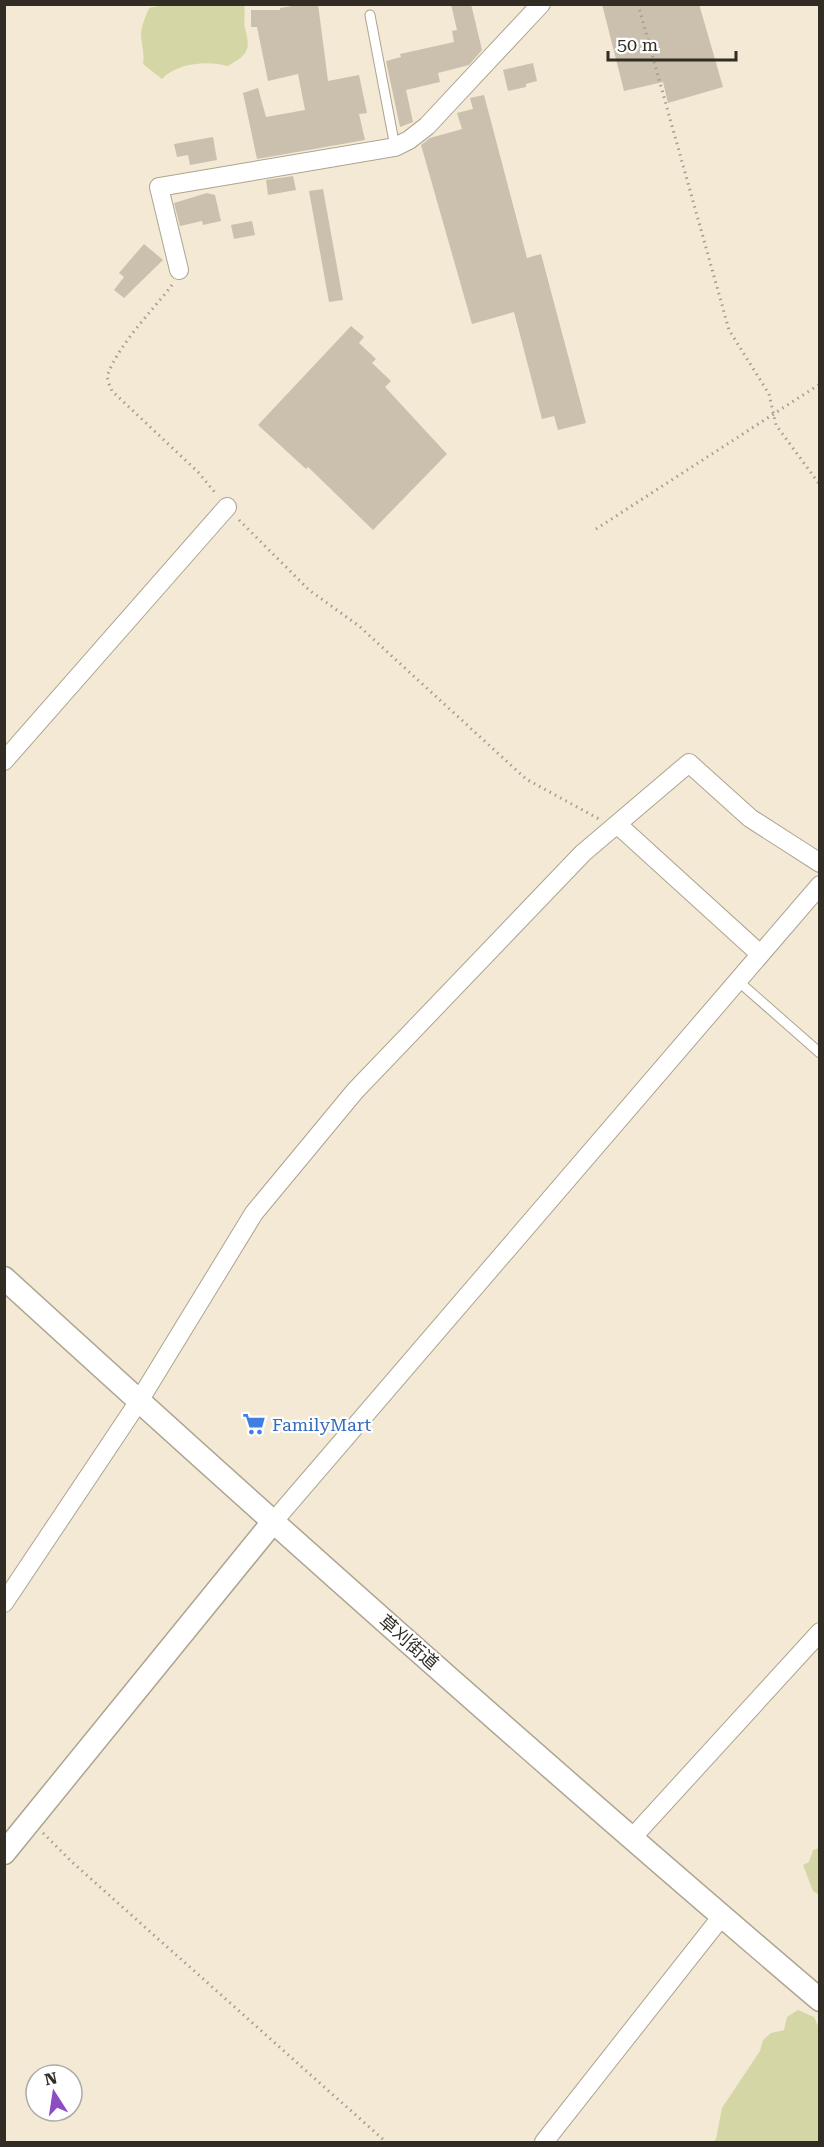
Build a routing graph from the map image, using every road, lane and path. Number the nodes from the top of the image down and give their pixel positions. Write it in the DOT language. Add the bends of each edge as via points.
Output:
graph roads {
  1 [pos="541,4"];
  2 [pos="638,4"];
  3 [pos="370,15"];
  4 [pos="395,147"];
  5 [pos="179,270"];
  6 [pos="819,384"];
  7 [pos="773,412"];
  8 [pos="819,485"];
  9 [pos="227,507"];
  10 [pos="596,529"];
  11 [pos="4,761"];
  12 [pos="615,825"];
  13 [pos="819,863"];
  14 [pos="819,885"];
  15 [pos="760,954"];
  16 [pos="738,981"];
  17 [pos="819,1053"];
  18 [pos="4,1278"];
  19 [pos="139,1401"];
  20 [pos="273,1522"];
  21 [pos="4,1603"];
  22 [pos="819,1632"];
  23 [pos="32,1821"];
  24 [pos="631,1839"];
  25 [pos="4,1853"];
  26 [pos="722,1916"];
  27 [pos="819,2000"];
  28 [pos="386,2142"];
  29 [pos="544,2142"];
  1 -- 4 [label="street" via="427,126"];
  2 -- 7 [label="path" via="729,330 769,394"];
  3 -- 4 [label="lane"];
  4 -- 5 [label="street" via="159,188"];
  5 -- 9 [label="path" via="176,281 125,346 108,375 108,383 112,392 198,472"];
  6 -- 7 [label="path"];
  7 -- 8 [label="path" via="776,425"];
  7 -- 10 [label="path"];
  9 -- 11 [label="street"];
  9 -- 12 [label="path" via="309,590 359,626 526,779"];
  12 -- 13 [label="street" via="689,762 750,818"];
  12 -- 15 [label="street"];
  12 -- 19 [label="street" via="583,853 355,1091 254,1213"];
  14 -- 15 [label="street"];
  15 -- 16 [label="street"];
  16 -- 17 [label="lane"];
  16 -- 20 [label="street"];
  18 -- 19 [label="street, 草刈街道"];
  19 -- 20 [label="street, 草刈街道"];
  19 -- 21 [label="street"];
  20 -- 23 [label="street"];
  20 -- 24 [label="street, 草刈街道"];
  22 -- 24 [label="street"];
  23 -- 25 [label="street"];
  23 -- 28 [label="path" via="72,1862"];
  24 -- 26 [label="street, 草刈街道"];
  26 -- 27 [label="street, 草刈街道"];
  26 -- 29 [label="street"];
}
